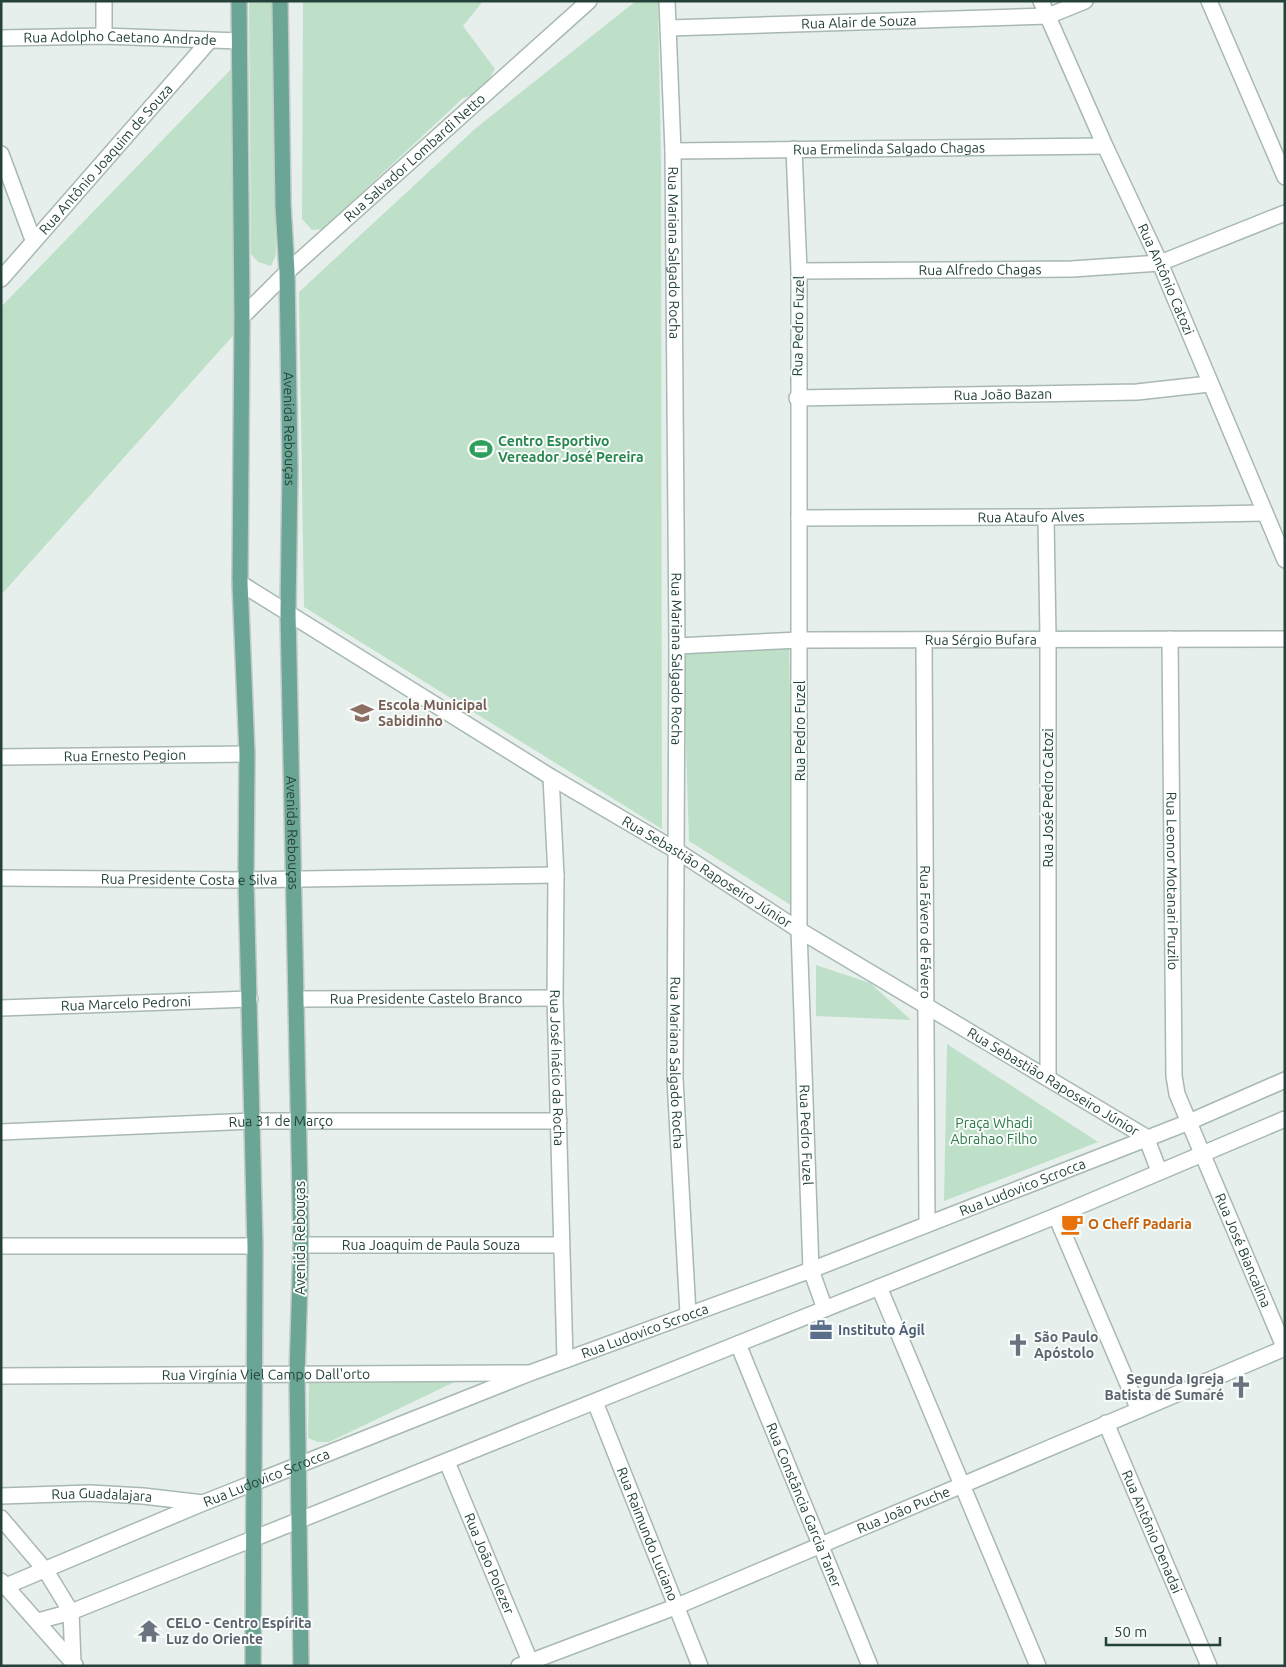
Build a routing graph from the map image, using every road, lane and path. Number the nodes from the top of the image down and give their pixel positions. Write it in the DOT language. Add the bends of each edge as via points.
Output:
graph roads {
  1 [pos="104,1"];
  2 [pos="239,1"];
  3 [pos="280,1"];
  4 [pos="589,1"];
  5 [pos="667,1"];
  6 [pos="1041,1"];
  7 [pos="1085,1"];
  8 [pos="1209,1"];
  9 [pos="1048,16"];
  10 [pos="669,28"];
  11 [pos="104,36"];
  12 [pos="1,38"];
  13 [pos="210,40"];
  14 [pos="239,41"];
  15 [pos="1105,146"];
  16 [pos="794,150"];
  17 [pos="673,151"];
  18 [pos="1,154"];
  19 [pos="1285,178"];
  20 [pos="1285,213"];
  21 [pos="33,240"];
  22 [pos="1160,263"];
  23 [pos="799,271"];
  24 [pos="287,272"];
  25 [pos="1,279"];
  26 [pos="242,317"];
  27 [pos="1209,384"];
  28 [pos="797,398"];
  29 [pos="1265,513"];
  30 [pos="799,518"];
  31 [pos="1046,518"];
  32 [pos="1285,560"];
  33 [pos="240,583"];
  34 [pos="288,613"];
  35 [pos="1048,638"];
  36 [pos="800,640"];
  37 [pos="924,640"];
  38 [pos="1170,640"];
  39 [pos="1285,640"];
  40 [pos="677,646"];
  41 [pos="247,754"];
  42 [pos="1,757"];
  43 [pos="550,776"];
  44 [pos="677,852"];
  45 [pos="556,876"];
  46 [pos="1,878"];
  47 [pos="293,878"];
  48 [pos="246,880"];
  49 [pos="799,930"];
  50 [pos="555,998"];
  51 [pos="250,999"];
  52 [pos="297,999"];
  53 [pos="926,1005"];
  54 [pos="1,1008"];
  55 [pos="1048,1078"];
  56 [pos="1285,1080"];
  57 [pos="1285,1119"];
  58 [pos="252,1121"];
  59 [pos="299,1121"];
  60 [pos="559,1121"];
  61 [pos="1189,1122"];
  62 [pos="1,1132"];
  63 [pos="1146,1137"];
  64 [pos="1202,1153"];
  65 [pos="1159,1171"];
  66 [pos="1056,1216"];
  67 [pos="927,1224"];
  68 [pos="301,1245"];
  69 [pos="560,1245"];
  70 [pos="1,1246"];
  71 [pos="255,1246"];
  72 [pos="811,1270"];
  73 [pos="879,1288"];
  74 [pos="825,1309"];
  75 [pos="688,1314"];
  76 [pos="738,1344"];
  77 [pos="1285,1348"];
  78 [pos="565,1360"];
  79 [pos="530,1373"];
  80 [pos="297,1375"];
  81 [pos="1,1376"];
  82 [pos="254,1376"];
  83 [pos="595,1402"];
  84 [pos="1139,1410"];
  85 [pos="1106,1423"];
  86 [pos="447,1462"];
  87 [pos="300,1465"];
  88 [pos="254,1483"];
  89 [pos="961,1487"];
  90 [pos="1,1496"];
  91 [pos="203,1503"];
  92 [pos="1,1518"];
  93 [pos="300,1521"];
  94 [pos="254,1540"];
  95 [pos="821,1546"];
  96 [pos="46,1571"];
  97 [pos="3,1584"];
  98 [pos="675,1607"];
  99 [pos="71,1612"];
  100 [pos="38,1621"];
  101 [pos="74,1664"];
  102 [pos="527,1664"];
  103 [pos="253,1666"];
  104 [pos="301,1666"];
  105 [pos="700,1666"];
  106 [pos="870,1666"];
  107 [pos="1038,1666"];
  108 [pos="1210,1666"];
  1 -- 11 [label="street"];
  2 -- 14 [label="main road"];
  3 -- 24 [label="main road, Avenida Rebouças"];
  4 -- 24 [label="street, Rua Salvador Lombardi Netto"];
  5 -- 10 [label="street, Rua Mariana Salgado Rocha"];
  6 -- 9 [label="street, Rua Antônio Catozi"];
  7 -- 9 [label="street"];
  8 -- 19 [label="street"];
  9 -- 10 [label="street, Rua Alair de Souza"];
  9 -- 15 [label="street, Rua Antônio Catozi"];
  10 -- 17 [label="street, Rua Mariana Salgado Rocha"];
  11 -- 12 [label="street, Rua Adolpho Caetano Andrade"];
  11 -- 13 [label="street, Rua Adolpho Caetano Andrade"];
  13 -- 14 [label="street, Rua Adolpho Caetano Andrade"];
  13 -- 21 [label="street, Rua Antônio Joaquim de Souza"];
  14 -- 26 [label="main road"];
  15 -- 16 [label="street, Rua Ermelinda Salgado Chagas"];
  15 -- 22 [label="street, Rua Antônio Catozi"];
  16 -- 17 [label="street, Rua Ermelinda Salgado Chagas"];
  16 -- 23 [label="street, Rua Pedro Fuzel"];
  17 -- 40 [label="street, Rua Mariana Salgado Rocha"];
  18 -- 21 [label="street"];
  20 -- 22 [label="street, Rua Alfredo Chagas"];
  21 -- 25 [label="street, Rua Antônio Joaquim de Souza"];
  22 -- 23 [label="street, Rua Alfredo Chagas" via="1072,269"];
  22 -- 27 [label="street, Rua Antônio Catozi"];
  23 -- 28 [label="street, Rua Pedro Fuzel"];
  24 -- 26 [label="street, Rua Salvador Lombardi Netto"];
  24 -- 34 [label="main road, Avenida Rebouças"];
  26 -- 33 [label="main road"];
  27 -- 28 [label="street, Rua João Bazan" via="1137,392"];
  27 -- 29 [label="street, Rua Antônio Catozi"];
  28 -- 30 [label="street, Rua Pedro Fuzel"];
  29 -- 31 [label="street, Rua Ataufo Alves"];
  29 -- 32 [label="street, Rua Antônio Catozi"];
  30 -- 31 [label="street, Rua Ataufo Alves"];
  30 -- 36 [label="street, Rua Pedro Fuzel"];
  31 -- 35 [label="street, Rua José Pedro Catozi"];
  33 -- 34 [label="street, Rua Sebastião Raposeiro Júnior"];
  33 -- 41 [label="main road"];
  34 -- 43 [label="street, Rua Sebastião Raposeiro Júnior"];
  34 -- 47 [label="main road, Avenida Rebouças"];
  35 -- 37 [label="street, Rua Sérgio Bufara"];
  35 -- 38 [label="street, Rua Sérgio Bufara"];
  35 -- 55 [label="street, Rua José Pedro Catozi"];
  36 -- 37 [label="street, Rua Sérgio Bufara"];
  36 -- 40 [label="street, Rua Sérgio Bufara"];
  36 -- 49 [label="street, Rua Pedro Fuzel"];
  37 -- 53 [label="street, Rua Fávero de Fávero"];
  38 -- 39 [label="street, Rua Sérgio Bufara"];
  38 -- 61 [label="street, Rua Leonor Motanari Pruzilo" via="1173,1063 1177,1094"];
  40 -- 44 [label="street, Rua Mariana Salgado Rocha"];
  41 -- 42 [label="street, Rua Ernesto Pegion"];
  41 -- 48 [label="main road"];
  43 -- 44 [label="street, Rua Sebastião Raposeiro Júnior"];
  43 -- 45 [label="street, Rua José Inácio da Rocha"];
  44 -- 49 [label="street, Rua Sebastião Raposeiro Júnior"];
  44 -- 75 [label="street, Rua Mariana Salgado Rocha" via="675,1079"];
  45 -- 47 [label="street, Rua Presidente Costa e Silva"];
  45 -- 50 [label="street, Rua José Inácio da Rocha"];
  46 -- 48 [label="street, Rua Presidente Costa e Silva"];
  47 -- 48 [label="street, Rua Presidente Costa e Silva"];
  47 -- 52 [label="main road, Avenida Rebouças"];
  48 -- 51 [label="main road"];
  49 -- 53 [label="street, Rua Sebastião Raposeiro Júnior"];
  49 -- 72 [label="street, Rua Pedro Fuzel"];
  50 -- 52 [label="street, Rua Presidente Castelo Branco"];
  50 -- 60 [label="street, Rua José Inácio da Rocha"];
  51 -- 54 [label="street, Rua Marcelo Pedroni"];
  51 -- 58 [label="main road"];
  52 -- 59 [label="main road, Avenida Rebouças"];
  53 -- 55 [label="street, Rua Sebastião Raposeiro Júnior"];
  53 -- 67 [label="street, Rua Fávero de Fávero"];
  55 -- 63 [label="street, Rua Sebastião Raposeiro Júnior"];
  56 -- 61 [label="street, Rua Ludovico Scrocca"];
  57 -- 64 [label="street"];
  58 -- 59 [label="street, Rua 31 de Março"];
  58 -- 62 [label="street, Rua 31 de Março"];
  58 -- 71 [label="main road"];
  59 -- 60 [label="street, Rua 31 de Março"];
  59 -- 68 [label="main road, Avenida Rebouças"];
  60 -- 69 [label="street, Rua José Inácio da Rocha"];
  61 -- 63 [label="street, Rua Ludovico Scrocca"];
  61 -- 64 [label="street, Rua Leonor Motanari Pruzilo"];
  63 -- 65 [label="street, Rua Sebastião Raposeiro Júnior"];
  63 -- 67 [label="street, Rua Ludovico Scrocca"];
  64 -- 65 [label="street"];
  64 -- 77 [label="street, Rua José Biancalina"];
  65 -- 66 [label="street"];
  66 -- 73 [label="street"];
  66 -- 84 [label="street"];
  67 -- 72 [label="street, Rua Ludovico Scrocca"];
  68 -- 69 [label="street, Rua Joaquim de Paula Souza"];
  68 -- 80 [label="main road, Avenida Rebouças"];
  69 -- 78 [label="street, Rua José Inácio da Rocha"];
  70 -- 71 [label="street"];
  71 -- 82 [label="main road"];
  72 -- 74 [label="street, Rua Pedro Fuzel"];
  72 -- 75 [label="street, Rua Ludovico Scrocca"];
  73 -- 74 [label="street"];
  73 -- 89 [label="street"];
  74 -- 76 [label="street"];
  75 -- 78 [label="street, Rua Ludovico Scrocca"];
  76 -- 83 [label="street"];
  76 -- 95 [label="street, Rua Constância Garcia Taner"];
  77 -- 84 [label="street, Rua João Puche"];
  78 -- 79 [label="street, Rua Ludovico Scrocca"];
  79 -- 80 [label="street, Rua Virgínia Viel Campo Dall'orto"];
  79 -- 87 [label="street, Rua Ludovico Scrocca"];
  80 -- 82 [label="street, Rua Virgínia Viel Campo Dall'orto"];
  80 -- 87 [label="main road, Avenida Rebouças"];
  81 -- 82 [label="street, Rua Virgínia Viel Campo Dall'orto"];
  82 -- 88 [label="main road"];
  83 -- 86 [label="street"];
  83 -- 98 [label="street, Rua Raimundo Luciano"];
  84 -- 85 [label="street, Rua João Puche"];
  85 -- 89 [label="street, Rua João Puche"];
  85 -- 108 [label="street, Rua Antônio Denadai"];
  86 -- 93 [label="street"];
  86 -- 102 [label="street, Rua João Polezer"];
  87 -- 88 [label="street, Rua Ludovico Scrocca"];
  87 -- 93 [label="main road, Avenida Rebouças"];
  88 -- 91 [label="street, Rua Ludovico Scrocca"];
  88 -- 94 [label="main road"];
  89 -- 95 [label="street, Rua João Puche"];
  89 -- 107 [label="street"];
  90 -- 91 [label="street, Rua Guadalajara" via="90,1493"];
  91 -- 96 [label="street, Rua Ludovico Scrocca"];
  92 -- 96 [label="street"];
  93 -- 94 [label="street"];
  93 -- 104 [label="main road, Avenida Rebouças"];
  94 -- 99 [label="street"];
  94 -- 103 [label="main road"];
  95 -- 98 [label="street, Rua João Puche"];
  95 -- 106 [label="street, Rua Constância Garcia Taner"];
  96 -- 97 [label="street, Rua Ludovico Scrocca"];
  96 -- 99 [label="street"];
  97 -- 100 [label="street"];
  98 -- 102 [label="street, Rua João Puche"];
  98 -- 105 [label="street, Rua Raimundo Luciano"];
  99 -- 100 [label="street"];
  99 -- 101 [label="street"];
  100 -- 101 [label="street"];
}
